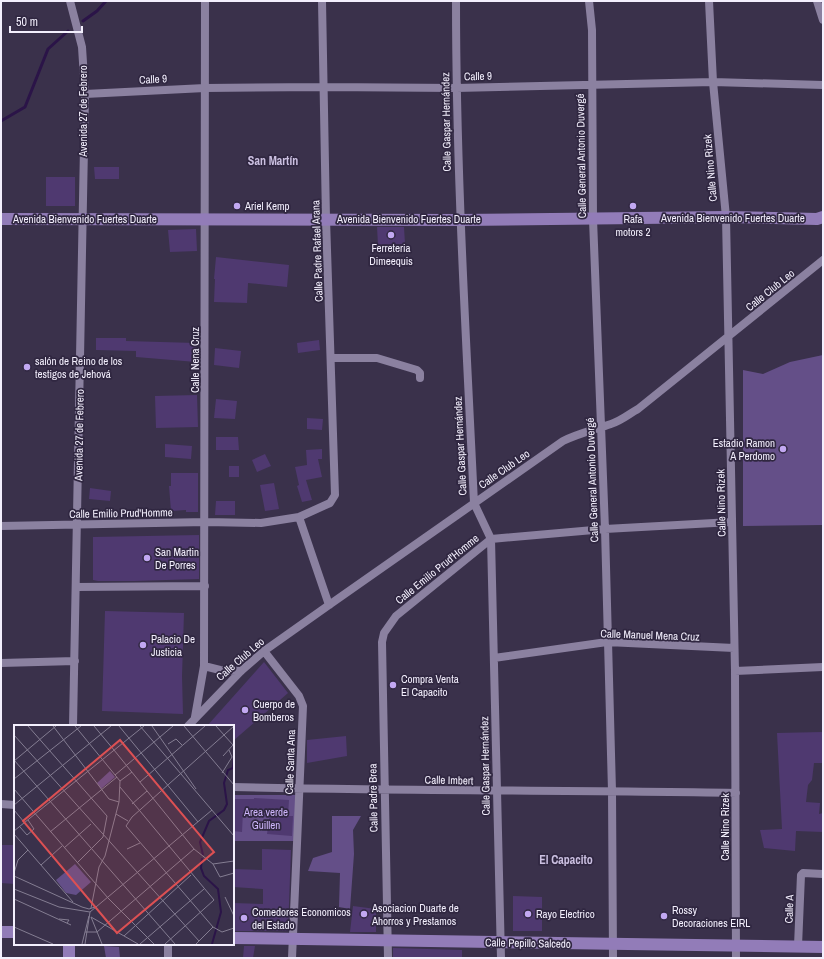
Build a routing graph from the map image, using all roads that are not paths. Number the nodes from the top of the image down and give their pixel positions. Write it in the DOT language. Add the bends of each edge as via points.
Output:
graph roads {
  1 [pos="70,1"];
  2 [pos="205,1"];
  3 [pos="322,1"];
  4 [pos="456,1"];
  5 [pos="589,1"];
  6 [pos="709,1"];
  7 [pos="817,1"];
  8 [pos="823,20"];
  9 [pos="713,82"];
  10 [pos="592,85"];
  11 [pos="823,85"];
  12 [pos="324,87"];
  13 [pos="206,88"];
  14 [pos="456,88"];
  15 [pos="85,94"];
  16 [pos="726,217"];
  17 [pos="82,218"];
  18 [pos="1,219"];
  19 [pos="206,219"];
  20 [pos="326,219"];
  21 [pos="593,219"];
  22 [pos="821,219"];
  23 [pos="460,220"];
  24 [pos="823,260"];
  25 [pos="729,337"];
  26 [pos="331,358"];
  27 [pos="420,378"];
  28 [pos="601,427"];
  29 [pos="333,499"];
  30 [pos="474,503"];
  31 [pos="299,517"];
  32 [pos="206,522"];
  33 [pos="732,522"];
  34 [pos="77,525"];
  35 [pos="1,526"];
  36 [pos="605,530"];
  37 [pos="491,540"];
  38 [pos="205,586"];
  39 [pos="76,587"];
  40 [pos="329,605"];
  41 [pos="383,637"];
  42 [pos="607,642"];
  43 [pos="734,648"];
  44 [pos="264,651"];
  45 [pos="494,658"];
  46 [pos="75,661"];
  47 [pos="1,662"];
  48 [pos="204,666"];
  49 [pos="823,667"];
  50 [pos="734,671"];
  51 [pos="241,672"];
  52 [pos="194,718"];
  53 [pos="73,725"];
  54 [pos="189,725"];
  55 [pos="234,787"];
  56 [pos="300,789"];
  57 [pos="384,790"];
  58 [pos="612,791"];
  59 [pos="497,792"];
  60 [pos="736,793"];
  61 [pos="1,804"];
  62 [pos="14,805"];
  63 [pos="823,874"];
  64 [pos="1,932"];
  65 [pos="14,932"];
  66 [pos="234,938"];
  67 [pos="293,940"];
  68 [pos="388,940"];
  69 [pos="501,943"];
  70 [pos="613,944"];
  71 [pos="69,945"];
  72 [pos="168,945"];
  73 [pos="736,945"];
  74 [pos="798,946"];
  75 [pos="823,947"];
  76 [pos="69,958"];
  77 [pos="168,958"];
  78 [pos="292,958"];
  79 [pos="388,958"];
  80 [pos="501,958"];
  81 [pos="613,958"];
  82 [pos="736,958"];
  1 -- 15 [label="street, Avenida 27 de Febrero" via="82,47"];
  2 -- 13 [label="street, Calle Nena Cruz"];
  3 -- 12 [label="street, Calle Padre Rafael Arana"];
  4 -- 14 [label="street, Calle Gaspar Hernández"];
  5 -- 10 [label="street, Calle General Antonio Duvergé"];
  6 -- 9 [label="street, Calle Nino Rizek"];
  7 -- 8 [label="street"];
  9 -- 10 [label="street, Calle 9"];
  9 -- 11 [label="street, Calle 9"];
  9 -- 16 [label="street, Calle Nino Rizek"];
  10 -- 14 [label="street, Calle 9"];
  10 -- 21 [label="street, Calle General Antonio Duvergé"];
  12 -- 13 [label="street, Calle 9"];
  12 -- 14 [label="street, Calle 9"];
  12 -- 20 [label="street, Calle Padre Rafael Arana"];
  13 -- 15 [label="street, Calle 9"];
  13 -- 19 [label="street, Calle Nena Cruz"];
  14 -- 23 [label="street, Calle Gaspar Hernández"];
  15 -- 17 [label="street, Avenida 27 de Febrero"];
  16 -- 21 [label="main road, Avenida Bienvenido Fuertes Duarte"];
  16 -- 22 [label="main road, Avenida Bienvenido Fuertes Duarte"];
  16 -- 25 [label="street, Calle Nino Rizek"];
  17 -- 18 [label="main road, Avenida Bienvenido Fuertes Duarte"];
  17 -- 19 [label="main road, Avenida Bienvenido Fuertes Duarte"];
  17 -- 34 [label="street, Avenida 27 de Febrero"];
  19 -- 20 [label="main road, Avenida Bienvenido Fuertes Duarte"];
  19 -- 32 [label="street, Calle Nena Cruz"];
  20 -- 23 [label="main road, Avenida Bienvenido Fuertes Duarte"];
  20 -- 26 [label="street, Calle Padre Rafael Arana"];
  21 -- 23 [label="main road, Avenida Bienvenido Fuertes Duarte"];
  21 -- 28 [label="street, Calle General Antonio Duvergé"];
  23 -- 30 [label="street, Calle Gaspar Hernández"];
  24 -- 25 [label="street, Calle Club Leo"];
  25 -- 28 [label="street, Calle Club Leo" via="638,409"];
  25 -- 33 [label="street, Calle Nino Rizek"];
  26 -- 27 [label="street" via="378,358 417,370"];
  26 -- 29 [label="street, Calle Padre Rafael Arana" via="335,494"];
  28 -- 30 [label="street, Calle Club Leo" via="576,434 563,441"];
  28 -- 36 [label="street, Calle General Antonio Duvergé"];
  29 -- 31 [label="street, Calle Emilio Prud'Homme" via="330,503"];
  30 -- 37 [label="street, Calle Gaspar Hernández"];
  30 -- 40 [label="street, Calle Club Leo"];
  31 -- 32 [label="street, Calle Emilio Prud'Homme" via="261,523"];
  31 -- 40 [label="street"];
  32 -- 34 [label="street, Calle Emilio Prud'Homme"];
  32 -- 38 [label="street, Calle Nena Cruz"];
  33 -- 36 [label="street, Calle Emilio Prud'Homme"];
  33 -- 43 [label="street, Calle Nino Rizek"];
  34 -- 35 [label="street, Calle Emilio Prud'Homme"];
  34 -- 39 [label="street, Avenida 27 de Febrero"];
  36 -- 37 [label="street, Calle Emilio Prud'Homme"];
  36 -- 42 [label="street, Calle General Antonio Duvergé"];
  37 -- 41 [label="street, Calle Emilio Prud'Homme" via="396,616"];
  37 -- 45 [label="street, Calle Gaspar Hernández"];
  38 -- 39 [label="street"];
  38 -- 48 [label="street, Calle Nena Cruz"];
  39 -- 46 [label="street, Avenida 27 de Febrero"];
  40 -- 44 [label="street, Calle Club Leo"];
  41 -- 57 [label="street, Calle Padre Brea"];
  42 -- 43 [label="street, Calle Manuel Mena Cruz"];
  42 -- 45 [label="street, Calle Manuel Mena Cruz"];
  42 -- 58 [label="street, Calle General Antonio Duvergé"];
  43 -- 50 [label="street, Calle Nino Rizek"];
  44 -- 51 [label="street, Calle Club Leo"];
  44 -- 56 [label="street, Calle Santa Ana" via="302,701"];
  45 -- 59 [label="street, Calle Gaspar Hernández"];
  46 -- 47 [label="street"];
  46 -- 53 [label="street, Avenida 27 de Febrero"];
  48 -- 51 [label="street"];
  48 -- 52 [label="street, Calle Nena Cruz"];
  49 -- 50 [label="street"];
  50 -- 60 [label="street, Calle Nino Rizek"];
  51 -- 52 [label="street, Calle Club Leo"];
  52 -- 54 [label="street, Calle Club Leo"];
  55 -- 56 [label="street, Calle Imbert"];
  56 -- 57 [label="street, Calle Imbert"];
  56 -- 67 [label="street, Calle Santa Ana"];
  57 -- 59 [label="street, Calle Imbert"];
  57 -- 68 [label="street, Calle Padre Brea"];
  58 -- 59 [label="street, Calle Imbert"];
  58 -- 60 [label="street, Calle Imbert"];
  58 -- 70 [label="street, Calle General Antonio Duvergé"];
  59 -- 69 [label="street, Calle Gaspar Hernández"];
  60 -- 73 [label="street, Calle Nino Rizek"];
  61 -- 62 [label="street"];
  63 -- 74 [label="street, Calle A" via="802,874"];
  64 -- 65 [label="main road"];
  66 -- 67 [label="main road, Calle Pepillo Salcedo"];
  67 -- 68 [label="main road, Calle Pepillo Salcedo"];
  67 -- 78 [label="street, Calle Santa Ana"];
  68 -- 69 [label="main road, Calle Pepillo Salcedo"];
  68 -- 79 [label="street, Calle Padre Brea"];
  69 -- 70 [label="main road, Calle Pepillo Salcedo"];
  69 -- 80 [label="street, Calle Gaspar Hernández"];
  70 -- 73 [label="main road, Calle Pepillo Salcedo"];
  70 -- 81 [label="street, Calle General Antonio Duvergé"];
  71 -- 76 [label="main road"];
  72 -- 77 [label="street"];
  73 -- 74 [label="main road, Calle Pepillo Salcedo"];
  73 -- 82 [label="street, Calle Nino Rizek"];
  74 -- 75 [label="main road, Calle Pepillo Salcedo"];
}
